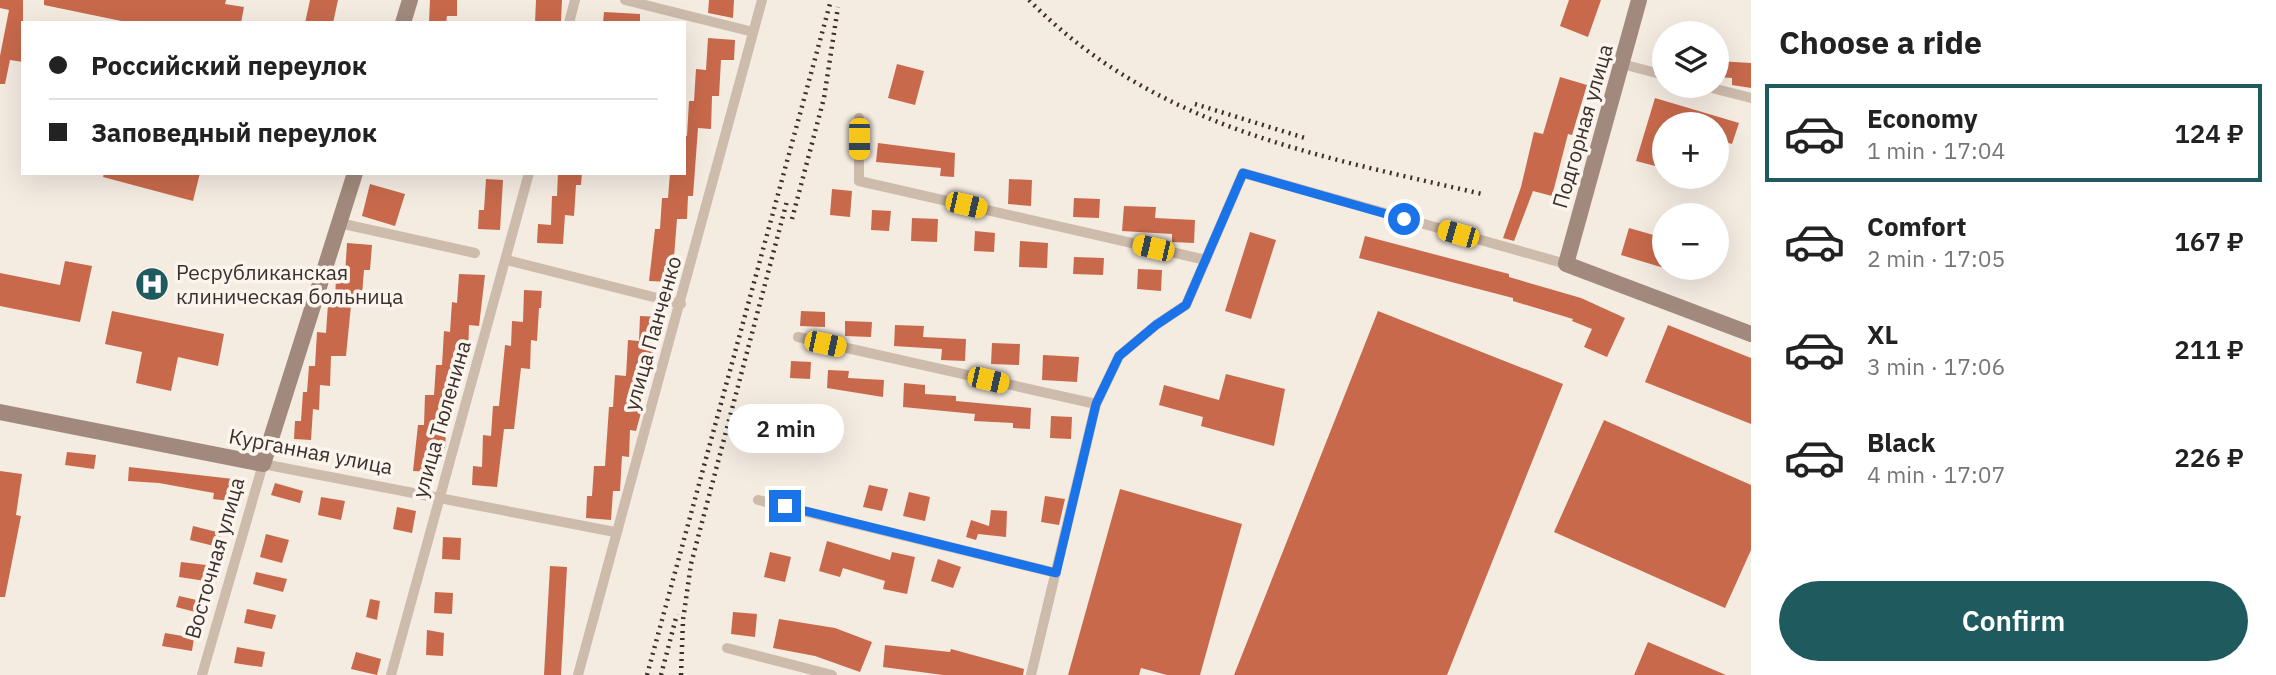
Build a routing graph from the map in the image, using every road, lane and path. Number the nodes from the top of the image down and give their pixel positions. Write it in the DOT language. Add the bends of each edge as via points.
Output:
graph roads {
  1 [pos="410,0"];
  2 [pos="575,0"];
  3 [pos="625,0"];
  4 [pos="762,0"];
  5 [pos="1639,0"];
  6 [pos="404,21"];
  7 [pos="570,21"];
  8 [pos="753,32"];
  9 [pos="1622,64"];
  10 [pos="1652,72"];
  11 [pos="1729,92"];
  12 [pos="1751,98"];
  13 [pos="859,118"];
  14 [pos="354,175"];
  15 [pos="529,175"];
  16 [pos="339,223"];
  17 [pos="475,253"];
  18 [pos="507,260"];
  19 [pos="1206,260"];
  20 [pos="1566,264"];
  21 [pos="681,304"];
  22 [pos="1751,334"];
  23 [pos="799,337"];
  24 [pos="1096,404"];
  25 [pos="0,412"];
  26 [pos="263,464"];
  27 [pos="439,496"];
  28 [pos="758,500"];
  29 [pos="615,532"];
  30 [pos="1056,573"];
  31 [pos="727,648"];
  32 [pos="202,675"];
  33 [pos="391,675"];
  34 [pos="578,675"];
  35 [pos="832,675"];
  36 [pos="1031,675"];
  1 -- 6 [label="street"];
  2 -- 7 [label="street"];
  3 -- 8 [label="street"];
  4 -- 8 [label="street, улица Панченко"];
  5 -- 9 [label="street, Подгорная улица"];
  8 -- 21 [label="street, улица Панченко"];
  9 -- 10 [label="street"];
  9 -- 20 [label="street, Подгорная улица"];
  11 -- 12 [label="street"];
  13 -- 19 [label="street" via="859,181"];
  14 -- 16 [label="street, Восточная улица"];
  15 -- 18 [label="street, улица Тюленина"];
  16 -- 17 [label="street"];
  16 -- 26 [label="street, Восточная улица"];
  18 -- 21 [label="street"];
  18 -- 27 [label="street, улица Тюленина"];
  19 -- 20 [label="street" via="1243,173"];
  19 -- 24 [label="street" via="1186,305 1119,356"];
  20 -- 22 [label="street"];
  21 -- 29 [label="street, улица Панченко"];
  23 -- 24 [label="street"];
  24 -- 30 [label="street"];
  25 -- 26 [label="street, Курганная улица"];
  26 -- 27 [label="street, Курганная улица"];
  26 -- 32 [label="street, Восточная улица"];
  27 -- 29 [label="street, Курганная улица"];
  27 -- 33 [label="street, улица Тюленина"];
  28 -- 30 [label="street"];
  29 -- 34 [label="street, улица Панченко"];
  30 -- 36 [label="street"];
  31 -- 35 [label="street"];
}
